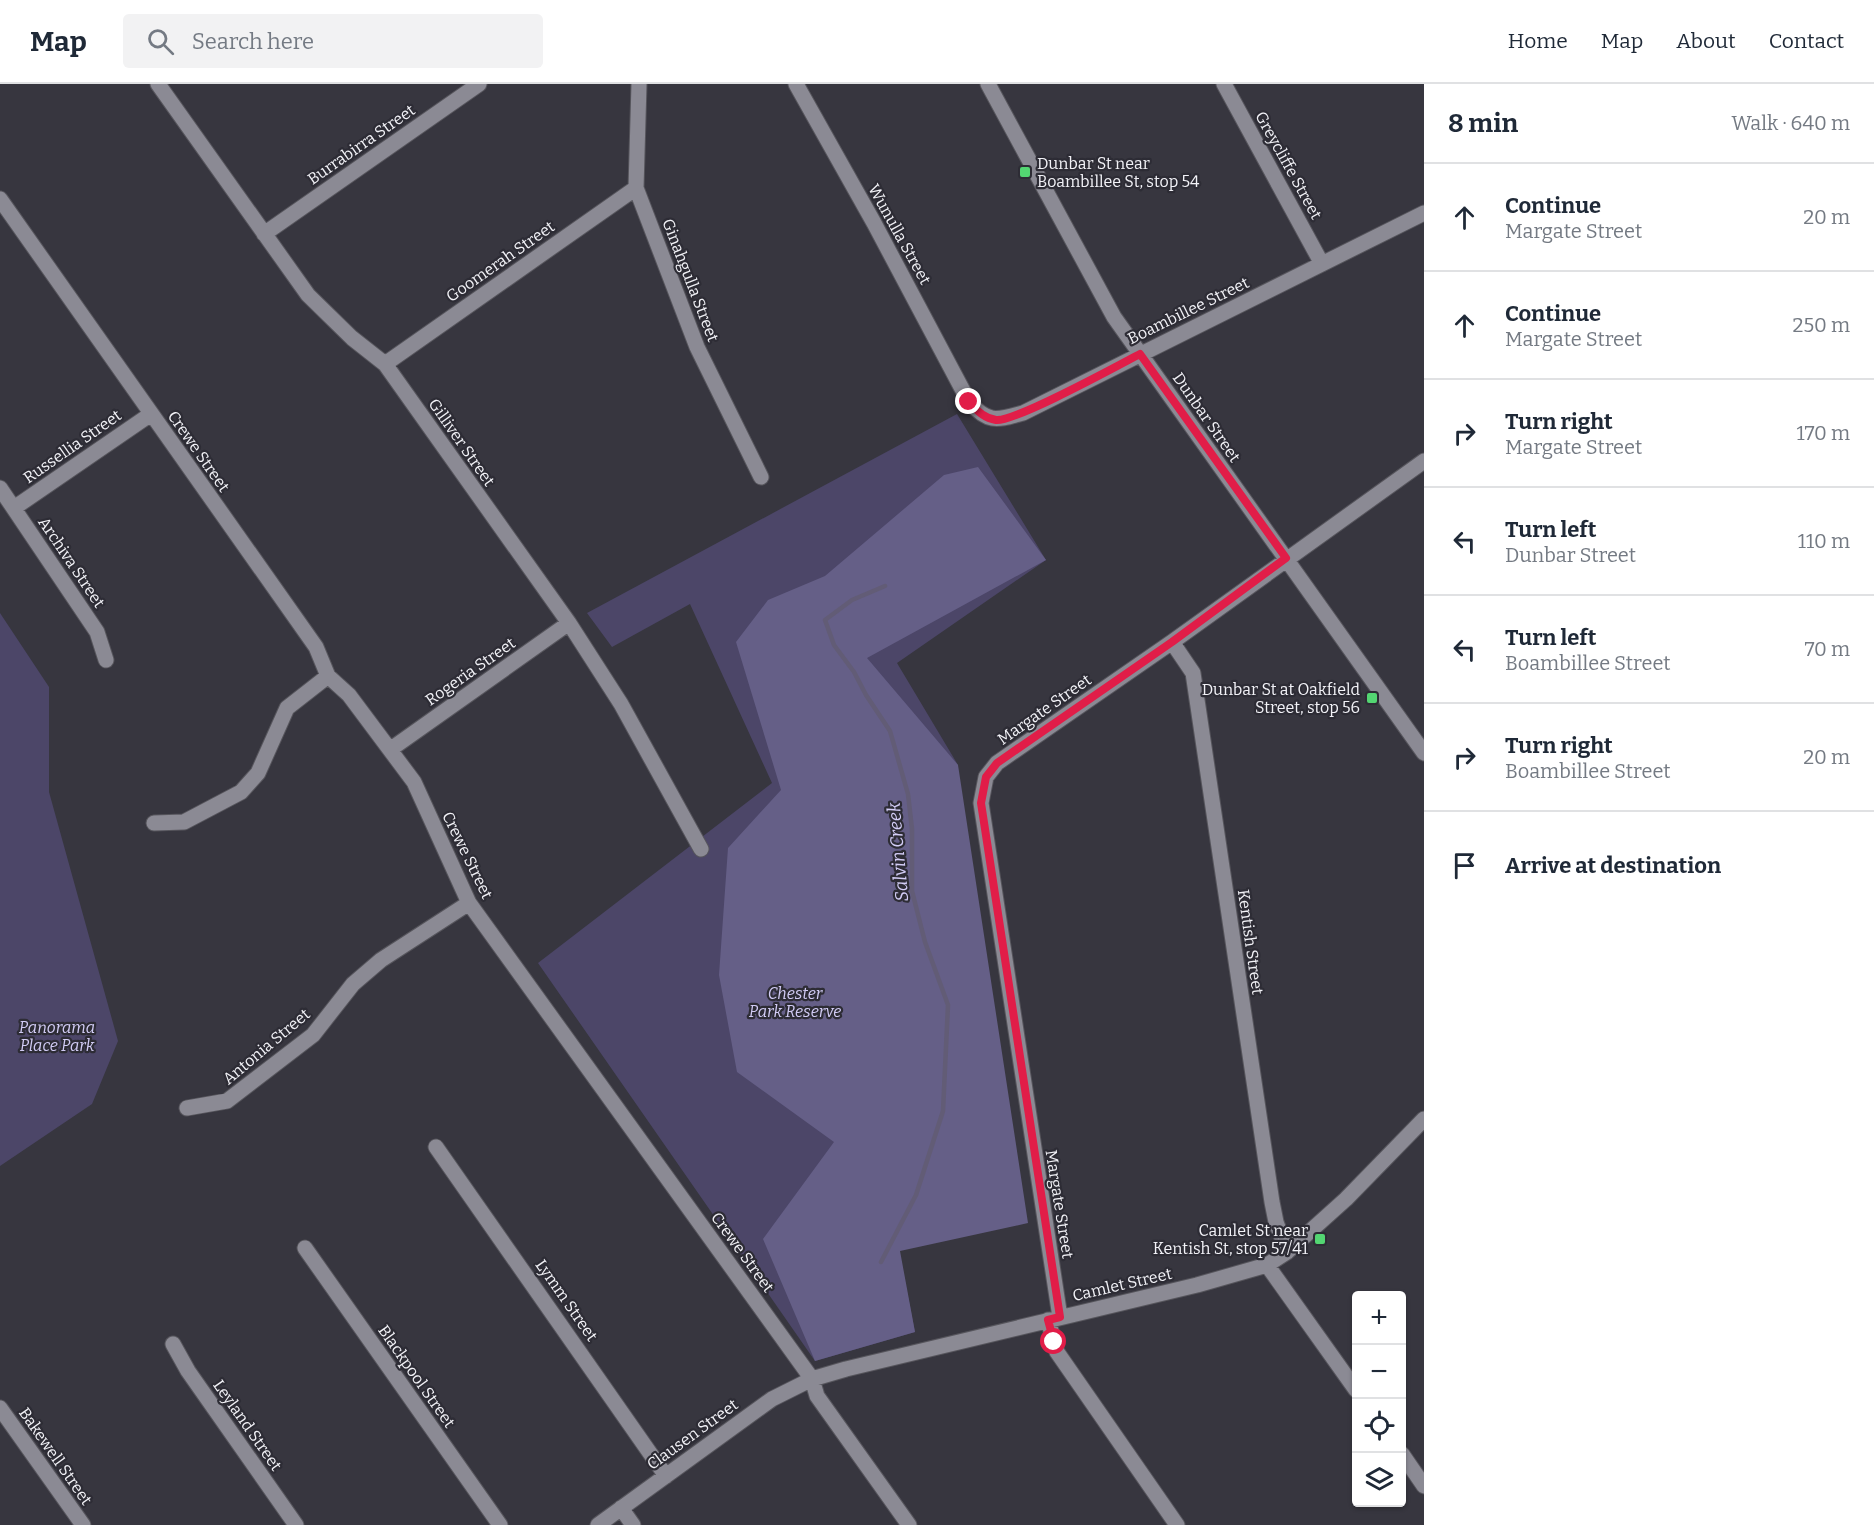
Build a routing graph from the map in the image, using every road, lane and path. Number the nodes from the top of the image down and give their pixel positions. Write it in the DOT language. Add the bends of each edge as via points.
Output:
graph roads {
  1 [pos="158,84"];
  2 [pos="479,84"];
  3 [pos="639,84"];
  4 [pos="796,84"];
  5 [pos="988,84"];
  6 [pos="1224,84"];
  7 [pos="636,188"];
  8 [pos="0,199"];
  9 [pos="1424,213"];
  10 [pos="264,234"];
  11 [pos="1322,264"];
  12 [pos="1140,354"];
  13 [pos="385,364"];
  14 [pos="969,402"];
  15 [pos="151,414"];
  16 [pos="1424,461"];
  17 [pos="761,477"];
  18 [pos="0,488"];
  19 [pos="15,508"];
  20 [pos="1286,558"];
  21 [pos="569,623"];
  22 [pos="1172,642"];
  23 [pos="106,660"];
  24 [pos="328,676"];
  25 [pos="1419,735"];
  26 [pos="391,749"];
  27 [pos="1424,753"];
  28 [pos="154,823"];
  29 [pos="701,849"];
  30 [pos="469,903"];
  31 [pos="187,1108"];
  32 [pos="1424,1119"];
  33 [pos="436,1147"];
  34 [pos="305,1248"];
  35 [pos="1287,1252"];
  36 [pos="1267,1265"];
  37 [pos="1054,1318"];
  38 [pos="172,1344"];
  39 [pos="812,1379"];
  40 [pos="1352,1384"];
  41 [pos="0,1408"];
  42 [pos="1406,1461"];
  43 [pos="666,1476"];
  44 [pos="1424,1486"];
  45 [pos="621,1508"];
  46 [pos="83,1525"];
  47 [pos="296,1525"];
  48 [pos="500,1525"];
  49 [pos="598,1525"];
  50 [pos="633,1525"];
  51 [pos="909,1525"];
  52 [pos="1177,1525"];
  1 -- 10 [label="street, Gilliver Street"];
  2 -- 10 [label="street, Burrabirra Street"];
  3 -- 7 [label="street, Ginahgulla Street"];
  4 -- 14 [label="street, Wunulla Street"];
  5 -- 12 [label="street, Dunbar Street" via="1114,316"];
  6 -- 11 [label="street, Greycliffe Street"];
  7 -- 13 [label="street, Goomerah Street"];
  7 -- 17 [label="street, Ginahgulla Street" via="697,347"];
  8 -- 15 [label="street, Crewe Street"];
  9 -- 11 [label="street, Boambillee Street"];
  10 -- 13 [label="street, Gilliver Street" via="308,295"];
  11 -- 12 [label="street, Boambillee Street"];
  12 -- 14 [label="street, Boambillee Street" via="1023,413 997,420 981,415"];
  12 -- 20 [label="street, Dunbar Street"];
  13 -- 21 [label="street, Gilliver Street"];
  15 -- 19 [label="street, Russellia Street"];
  15 -- 24 [label="street, Crewe Street" via="316,647"];
  16 -- 20 [label="street, Margate Street"];
  18 -- 19 [label="street, Archiva Street"];
  19 -- 23 [label="street, Archiva Street" via="97,632"];
  20 -- 22 [label="street, Margate Street"];
  20 -- 25 [label="street, Dunbar Street"];
  21 -- 26 [label="street, Rogeria Street"];
  21 -- 29 [label="street, Gilliver Street" via="621,704"];
  22 -- 35 [label="street, Kentish Street" via="1193,673 1272,1203"];
  22 -- 37 [label="street, Margate Street" via="997,763 986,777 981,803"];
  24 -- 26 [label="street, Crewe Street" via="350,694"];
  24 -- 28 [label="street" via="287,708 258,772 241,792 184,822"];
  25 -- 27 [label="street, Dunbar Street"];
  26 -- 30 [label="street, Crewe Street" via="414,782"];
  30 -- 31 [label="street, Antonia Street" via="381,960 353,984 313,1035 227,1101"];
  30 -- 39 [label="street, Crewe Street"];
  32 -- 35 [label="street, Camlet Street" via="1346,1199"];
  33 -- 43 [label="street, Lymm Street"];
  34 -- 48 [label="street, Blackpool Street"];
  35 -- 36 [label="street, Camlet Street"];
  36 -- 37 [label="street, Camlet Street"];
  36 -- 40 [label="street"];
  37 -- 39 [label="street, Camlet Street"];
  37 -- 52 [label="street, Margate Street" via="1057,1352"];
  38 -- 47 [label="street, Leyland Street"];
  39 -- 43 [label="street, Clausen Street" via="772,1399"];
  39 -- 51 [label="street, Crewe Street" via="817,1396"];
  41 -- 46 [label="street, Bakewell Street"];
  42 -- 44 [label="street"];
  43 -- 45 [label="street, Clausen Street"];
  45 -- 49 [label="street, Clausen Street"];
  45 -- 50 [label="street"];
}
